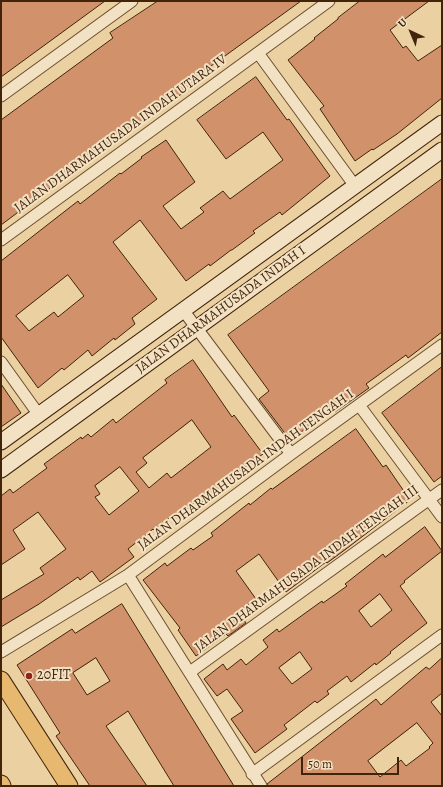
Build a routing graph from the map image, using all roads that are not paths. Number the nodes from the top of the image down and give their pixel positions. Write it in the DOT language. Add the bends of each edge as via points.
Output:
graph roads {
  1 [pos="132,1"];
  2 [pos="329,1"];
  3 [pos="258,53"];
  4 [pos="1,96"];
  5 [pos="442,123"];
  6 [pos="442,150"];
  7 [pos="355,186"];
  8 [pos="1,240"];
  9 [pos="183,310"];
  10 [pos="197,328"];
  11 [pos="442,345"];
  12 [pos="1,362"];
  13 [pos="359,405"];
  14 [pos="38,415"];
  15 [pos="1,442"];
  16 [pos="291,454"];
  17 [pos="1,470"];
  18 [pos="442,490"];
  19 [pos="429,499"];
  20 [pos="442,516"];
  21 [pos="128,575"];
  22 [pos="442,635"];
  23 [pos="1,652"];
  24 [pos="190,672"];
  25 [pos="1,680"];
  26 [pos="252,774"];
  27 [pos="69,786"];
  28 [pos="260,786"];
  1 -- 4 [label="street"];
  2 -- 3 [label="street, JALAN DHARMAHUSADA INDAH UTARA IV"];
  3 -- 7 [label="street"];
  3 -- 8 [label="street, JALAN DHARMAHUSADA INDAH UTARA IV"];
  5 -- 7 [label="main road, JALAN DHARMAHUSADA INDAH I"];
  6 -- 10 [label="main road, JALAN DHARMAHUSADA INDAH I"];
  7 -- 9 [label="main road, JALAN DHARMAHUSADA INDAH I"];
  9 -- 10 [label="street"];
  9 -- 14 [label="main road, JALAN DHARMAHUSADA INDAH I"];
  10 -- 16 [label="street"];
  10 -- 17 [label="main road, JALAN DHARMAHUSADA INDAH I"];
  11 -- 13 [label="street, JALAN DHARMAHUSADA INDAH TENGAH I"];
  12 -- 14 [label="street"];
  13 -- 16 [label="street, JALAN DHARMAHUSADA INDAH TENGAH I"];
  13 -- 19 [label="street"];
  14 -- 15 [label="main road, JALAN DHARMAHUSADA INDAH I"];
  16 -- 21 [label="street, JALAN DHARMAHUSADA INDAH TENGAH I"];
  18 -- 19 [label="street, JALAN DHARMAHUSADA INDAH TENGAH III"];
  19 -- 20 [label="street"];
  19 -- 24 [label="street, JALAN DHARMAHUSADA INDAH TENGAH III"];
  21 -- 23 [label="street, JALAN DHARMAHUSADA INDAH TENGAH I"];
  21 -- 24 [label="street"];
  22 -- 26 [label="street"];
  24 -- 26 [label="street"];
  25 -- 27 [label="main road"];
  26 -- 28 [label="street"];
}
